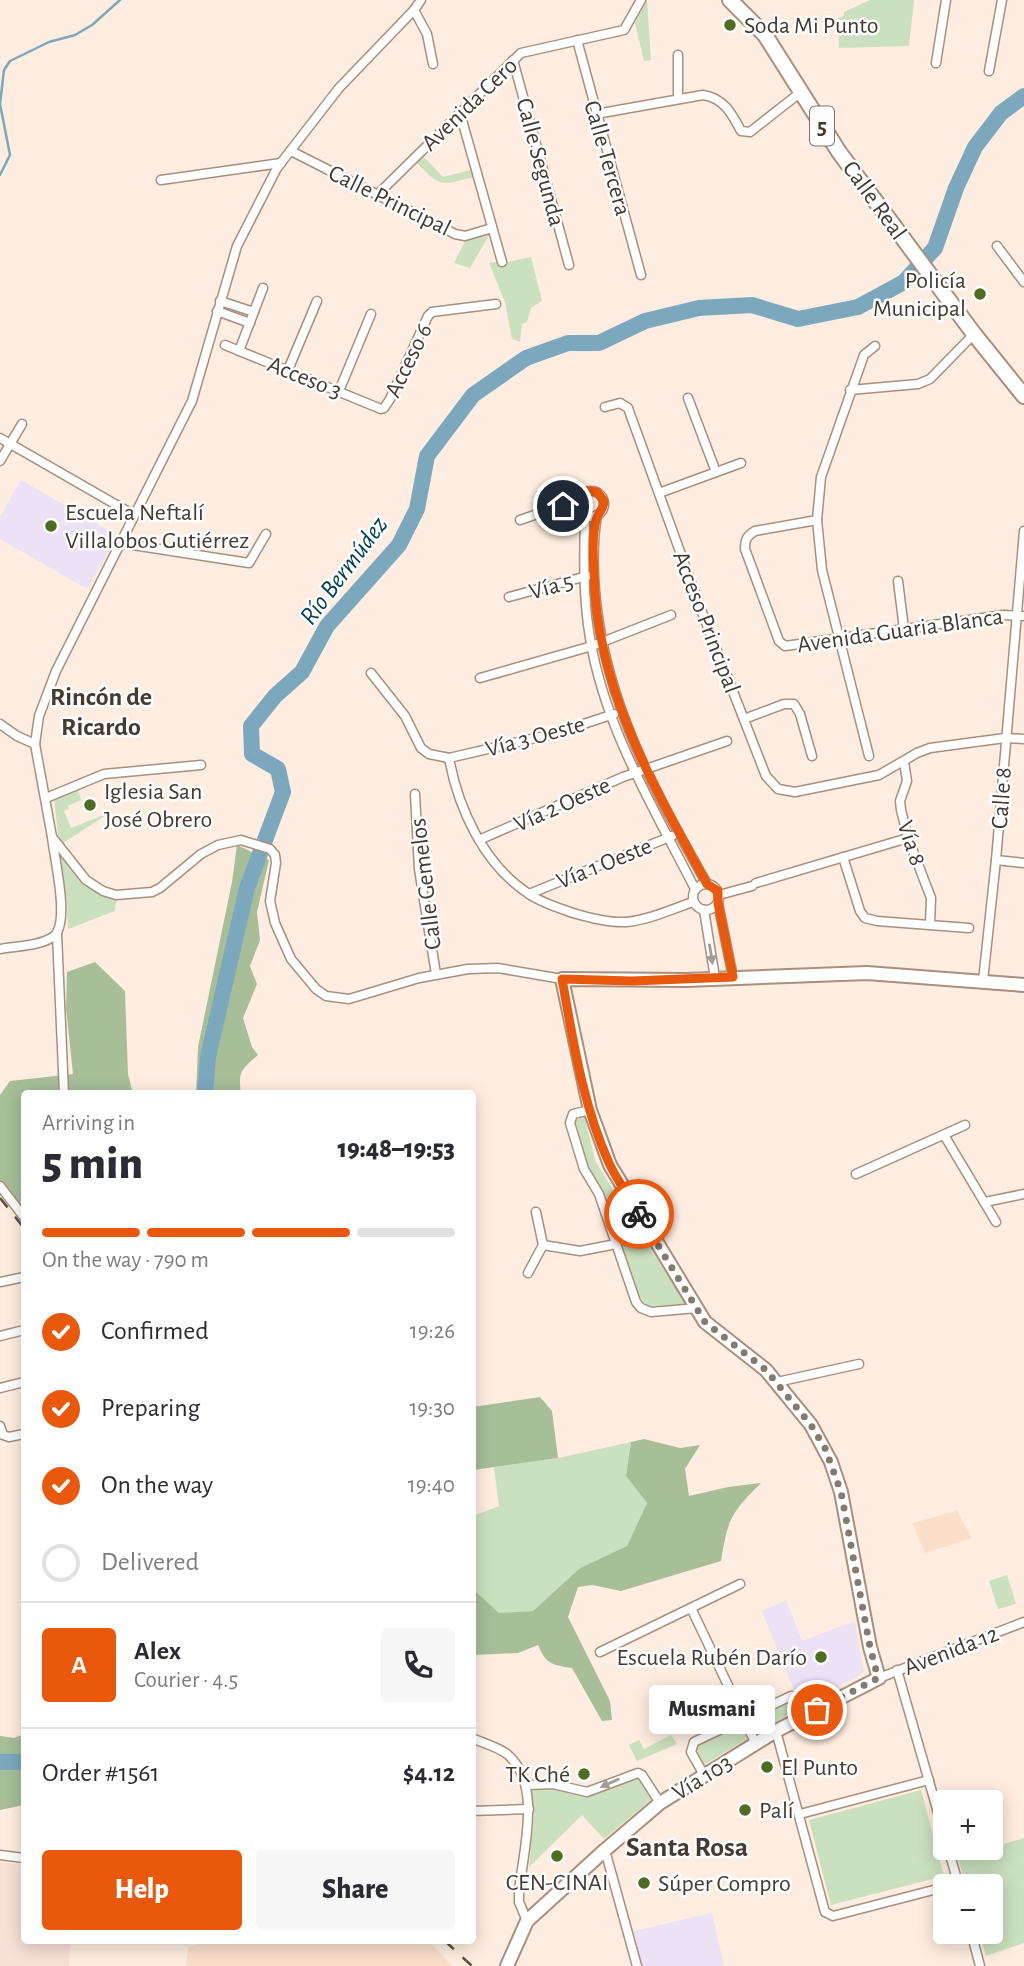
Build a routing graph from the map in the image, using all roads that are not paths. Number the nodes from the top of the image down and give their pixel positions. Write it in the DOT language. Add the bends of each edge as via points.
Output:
graph roads {
  1 [pos="421,0"];
  2 [pos="641,0"];
  3 [pos="730,0"];
  4 [pos="946,0"];
  5 [pos="1002,0"];
  6 [pos="414,10"];
  7 [pos="577,40"];
  8 [pos="678,55"];
  9 [pos="513,60"];
  10 [pos="936,63"];
  11 [pos="433,64"];
  12 [pos="989,71"];
  13 [pos="801,92"];
  14 [pos="678,98"];
  15 [pos="460,113"];
  16 [pos="596,114"];
  17 [pos="291,151"];
  18 [pos="281,163"];
  19 [pos="161,180"];
  20 [pos="377,195"];
  21 [pos="492,228"];
  22 [pos="997,246"];
  23 [pos="502,262"];
  24 [pos="569,265"];
  25 [pos="641,275"];
  26 [pos="1024,282"];
  27 [pos="263,288"];
  28 [pos="220,301"];
  29 [pos="317,301"];
  30 [pos="496,304"];
  31 [pos="217,311"];
  32 [pos="254,312"];
  33 [pos="370,314"];
  34 [pos="250,323"];
  35 [pos="974,334"];
  36 [pos="225,345"];
  37 [pos="875,346"];
  38 [pos="239,351"];
  39 [pos="288,370"];
  40 [pos="1017,378"];
  41 [pos="850,390"];
  42 [pos="339,391"];
  43 [pos="1024,396"];
  44 [pos="688,398"];
  45 [pos="604,407"];
  46 [pos="384,408"];
  47 [pos="22,424"];
  48 [pos="0,438"];
  49 [pos="10,444"];
  50 [pos="0,461"];
  51 [pos="741,463"];
  52 [pos="716,472"];
  53 [pos="659,493"];
  54 [pos="578,499"];
  55 [pos="134,515"];
  56 [pos="585,515"];
  57 [pos="597,515"];
  58 [pos="520,520"];
  59 [pos="817,520"];
  60 [pos="1024,531"];
  61 [pos="266,534"];
  62 [pos="120,542"];
  63 [pos="589,576"];
  64 [pos="898,581"];
  65 [pos="509,597"];
  66 [pos="671,615"];
  67 [pos="1020,616"];
  68 [pos="904,629"];
  69 [pos="838,639"];
  70 [pos="601,642"];
  71 [pos="592,646"];
  72 [pos="371,673"];
  73 [pos="480,678"];
  74 [pos="621,712"];
  75 [pos="611,715"];
  76 [pos="744,719"];
  77 [pos="0,724"];
  78 [pos="1005,737"];
  79 [pos="1024,739"];
  80 [pos="727,741"];
  81 [pos="35,744"];
  82 [pos="869,755"];
  83 [pos="812,757"];
  84 [pos="449,758"];
  85 [pos="904,762"];
  86 [pos="201,765"];
  87 [pos="645,769"];
  88 [pos="635,773"];
  89 [pos="415,794"];
  90 [pos="46,797"];
  91 [pos="679,833"];
  92 [pos="52,836"];
  93 [pos="669,837"];
  94 [pos="908,838"];
  95 [pos="479,840"];
  96 [pos="843,858"];
  97 [pos="996,860"];
  98 [pos="1024,863"];
  99 [pos="707,884"];
  100 [pos="695,889"];
  101 [pos="529,894"];
  102 [pos="718,899"];
  103 [pos="693,902"];
  104 [pos="704,910"];
  105 [pos="930,923"];
  106 [pos="969,928"];
  107 [pos="57,934"];
  108 [pos="0,948"];
  109 [pos="436,974"];
  110 [pos="733,977"];
  111 [pos="715,978"];
  112 [pos="562,979"];
  113 [pos="983,981"];
  114 [pos="1024,985"];
  115 [pos="64,1090"];
  116 [pos="590,1110"];
  117 [pos="965,1125"];
  118 [pos="944,1135"];
  119 [pos="856,1174"];
  120 [pos="0,1186"];
  121 [pos="1024,1194"];
  122 [pos="985,1202"];
  123 [pos="536,1212"];
  124 [pos="21,1213"];
  125 [pos="996,1222"];
  126 [pos="616,1244"];
  127 [pos="543,1245"];
  128 [pos="528,1273"];
  129 [pos="21,1278"];
  130 [pos="0,1282"];
  131 [pos="697,1308"];
  132 [pos="21,1332"];
  133 [pos="0,1336"];
  134 [pos="859,1364"];
  135 [pos="777,1382"];
  136 [pos="21,1383"];
  137 [pos="0,1388"];
  138 [pos="0,1426"];
  139 [pos="21,1435"];
  140 [pos="740,1584"];
  141 [pos="691,1608"];
  142 [pos="1024,1622"];
  143 [pos="600,1652"];
  144 [pos="897,1670"];
  145 [pos="878,1678"];
  146 [pos="791,1696"];
  147 [pos="743,1718"];
  148 [pos="776,1731"];
  149 [pos="476,1740"];
  150 [pos="756,1744"];
  151 [pos="704,1775"];
  152 [pos="929,1780"];
  153 [pos="526,1785"];
  154 [pos="933,1794"];
  155 [pos="660,1803"];
  156 [pos="529,1809"];
  157 [pos="476,1811"];
  158 [pos="800,1814"];
  159 [pos="605,1850"];
  160 [pos="0,1855"];
  161 [pos="21,1858"];
  162 [pos="933,1890"];
  163 [pos="527,1921"];
  164 [pos="974,1944"];
  165 [pos="507,1966"];
  166 [pos="637,1966"];
  167 [pos="980,1966"];
  1 -- 6 [label="street"];
  2 -- 7 [label="street, Avenida Cero" via="624,30"];
  3 -- 13 [label="main road, Calle Real / 5" via="765,35"];
  4 -- 10 [label="street"];
  5 -- 12 [label="street"];
  6 -- 11 [label="street" via="428,34"];
  6 -- 17 [label="street" via="339,88"];
  7 -- 9 [label="street, Avenida Cero" via="521,53"];
  7 -- 16 [label="street, Calle Tercera"];
  8 -- 14 [label="street"];
  9 -- 15 [label="street, Avenida Cero"];
  9 -- 24 [label="street, Calle Segunda"];
  13 -- 14 [label="street" via="750,132 741,131 727,107 710,96"];
  13 -- 35 [label="main road, Calle Real / 5" via="839,152"];
  14 -- 16 [label="street"];
  15 -- 20 [label="street, Avenida Cero"];
  15 -- 21 [label="street"];
  16 -- 25 [label="street, Calle Tercera"];
  17 -- 18 [label="street"];
  17 -- 20 [label="street, Calle Principal"];
  18 -- 19 [label="street"];
  18 -- 28 [label="street" via="237,246"];
  20 -- 21 [label="street, Calle Principal" via="455,234 465,236"];
  21 -- 23 [label="street"];
  22 -- 26 [label="street"];
  27 -- 32 [label="street"];
  28 -- 31 [label="street"];
  28 -- 32 [label="street"];
  29 -- 39 [label="street"];
  30 -- 46 [label="street, Acceso 6" via="432,313"];
  31 -- 34 [label="street"];
  31 -- 55 [label="street" via="192,401"];
  32 -- 34 [label="street"];
  33 -- 42 [label="street"];
  34 -- 38 [label="street"];
  35 -- 40 [label="main road, Calle Real / 5"];
  35 -- 41 [label="street" via="930,379"];
  36 -- 38 [label="street, Acceso 3"];
  37 -- 41 [label="street" via="864,355"];
  38 -- 39 [label="street, Acceso 3"];
  39 -- 42 [label="street, Acceso 3"];
  40 -- 43 [label="main road, Calle Real / 5"];
  41 -- 59 [label="street" via="821,477"];
  42 -- 46 [label="street, Acceso 3"];
  44 -- 52 [label="street"];
  45 -- 53 [label="street, Acceso Principal" via="620,403 628,408"];
  47 -- 49 [label="street"];
  48 -- 49 [label="street"];
  49 -- 50 [label="street"];
  49 -- 55 [label="street"];
  51 -- 52 [label="street"];
  52 -- 53 [label="street"];
  53 -- 76 [label="street, Acceso Principal"];
  54 -- 56 [label="street"];
  54 -- 57 [label="street" via="588,491 600,494 604,505"];
  54 -- 58 [label="street"];
  55 -- 62 [label="street"];
  56 -- 57 [label="street"];
  56 -- 63 [label="street"];
  57 -- 63 [label="street"];
  59 -- 69 [label="street" via="822,570"];
  59 -- 69 [label="street, Avenida Guaria Blanca" via="755,531 748,535 745,548 779,641 785,646"];
  60 -- 67 [label="street, Calle 8"];
  61 -- 62 [label="street" via="249,563"];
  62 -- 81 [label="street" via="56,671 39,716"];
  63 -- 65 [label="street, Vía 5"];
  63 -- 70 [label="street"];
  63 -- 71 [label="street"];
  64 -- 68 [label="street"];
  66 -- 70 [label="street"];
  67 -- 68 [label="street, Avenida Guaria Blanca"];
  67 -- 78 [label="street, Calle 8"];
  68 -- 69 [label="street, Avenida Guaria Blanca"];
  69 -- 82 [label="street"];
  70 -- 71 [label="street"];
  70 -- 74 [label="street"];
  71 -- 73 [label="street"];
  71 -- 75 [label="street"];
  72 -- 84 [label="street" via="405,716 421,748"];
  74 -- 75 [label="street, Vía 3 Oeste"];
  74 -- 87 [label="street"];
  75 -- 84 [label="street, Vía 3 Oeste"];
  75 -- 88 [label="street"];
  76 -- 83 [label="street" via="794,704"];
  76 -- 85 [label="street, Acceso Principal" via="766,776 778,789 795,792 879,775"];
  77 -- 81 [label="street"];
  78 -- 79 [label="street"];
  78 -- 85 [label="street" via="930,748"];
  78 -- 97 [label="street, Calle 8"];
  80 -- 87 [label="street, Vía 2 Oeste"];
  81 -- 90 [label="street"];
  84 -- 95 [label="street" via="457,796"];
  85 -- 94 [label="street, Vía 8" via="907,781 901,806"];
  86 -- 90 [label="street" via="104,774"];
  87 -- 88 [label="street, Vía 2 Oeste"];
  87 -- 91 [label="street"];
  88 -- 93 [label="street"];
  88 -- 95 [label="street, Vía 2 Oeste"];
  89 -- 109 [label="street, Calle Gemelos" via="419,869"];
  90 -- 92 [label="street"];
  91 -- 93 [label="street, Vía 1 Oeste"];
  91 -- 99 [label="street"];
  92 -- 107 [label="street" via="61,895"];
  92 -- 109 [label="street" via="86,880 116,895 152,892 218,845 241,841 270,849 276,863 270,901 275,923 291,959 316,989 327,996 349,999"];
  93 -- 100 [label="street"];
  93 -- 101 [label="street, Vía 1 Oeste"];
  94 -- 96 [label="street"];
  94 -- 105 [label="street, Vía 8" via="930,898"];
  95 -- 101 [label="street"];
  96 -- 102 [label="street"];
  96 -- 105 [label="street" via="865,918"];
  97 -- 98 [label="street"];
  97 -- 113 [label="street, Calle 8"];
  99 -- 100 [label="street"];
  99 -- 102 [label="street" via="715,887"];
  100 -- 103 [label="street"];
  101 -- 103 [label="street" via="583,916 615,922 643,919"];
  102 -- 104 [label="street" via="712,909"];
  102 -- 110 [label="street"];
  103 -- 104 [label="street"];
  104 -- 111 [label="street, one-way"];
  105 -- 106 [label="street"];
  107 -- 108 [label="street" via="45,941"];
  107 -- 115 [label="street"];
  109 -- 112 [label="street" via="498,968"];
  110 -- 111 [label="main road"];
  110 -- 113 [label="main road" via="867,973"];
  111 -- 112 [label="main road"];
  112 -- 116 [label="main road"];
  113 -- 114 [label="main road"];
  116 -- 126 [label="street" via="573,1114 570,1123"];
  116 -- 131 [label="main road" via="610,1165"];
  117 -- 118 [label="street"];
  118 -- 119 [label="street"];
  118 -- 122 [label="street"];
  120 -- 124 [label="street"];
  121 -- 122 [label="street"];
  122 -- 125 [label="street"];
  123 -- 127 [label="street"];
  126 -- 127 [label="street" via="580,1251"];
  126 -- 131 [label="street" via="640,1308 651,1312"];
  127 -- 128 [label="street"];
  129 -- 130 [label="street"];
  131 -- 135 [label="main road" via="705,1322"];
  132 -- 133 [label="street"];
  134 -- 135 [label="street"];
  135 -- 145 [label="main road" via="821,1440 836,1474"];
  136 -- 137 [label="street"];
  138 -- 139 [label="street" via="3,1435"];
  140 -- 141 [label="street"];
  141 -- 143 [label="street"];
  141 -- 147 [label="street"];
  142 -- 144 [label="street, Avenida 12"];
  144 -- 145 [label="street, Avenida 12"];
  144 -- 152 [label="street"];
  145 -- 148 [label="main road, Vía 103"];
  146 -- 147 [label="street"];
  147 -- 150 [label="street"];
  147 -- 151 [label="street" via="694,1742 691,1752"];
  148 -- 150 [label="main road, Vía 103"];
  148 -- 158 [label="street"];
  149 -- 153 [label="street" via="506,1753"];
  150 -- 151 [label="main road, Vía 103"];
  151 -- 155 [label="main road, Vía 103"];
  152 -- 154 [label="street"];
  152 -- 158 [label="street"];
  155 -- 153 [label="street, one-way" via="638,1773 587,1791 552,1784"];
  153 -- 156 [label="street"];
  155 -- 159 [label="main road, Vía 103"];
  156 -- 157 [label="street"];
  156 -- 163 [label="street" via="519,1891"];
  158 -- 162 [label="street" via="825,1912 833,1916"];
  159 -- 163 [label="main road, Vía 103"];
  159 -- 166 [label="street"];
  160 -- 161 [label="street"];
  163 -- 165 [label="main road, Vía 103"];
  164 -- 167 [label="street"];
}
